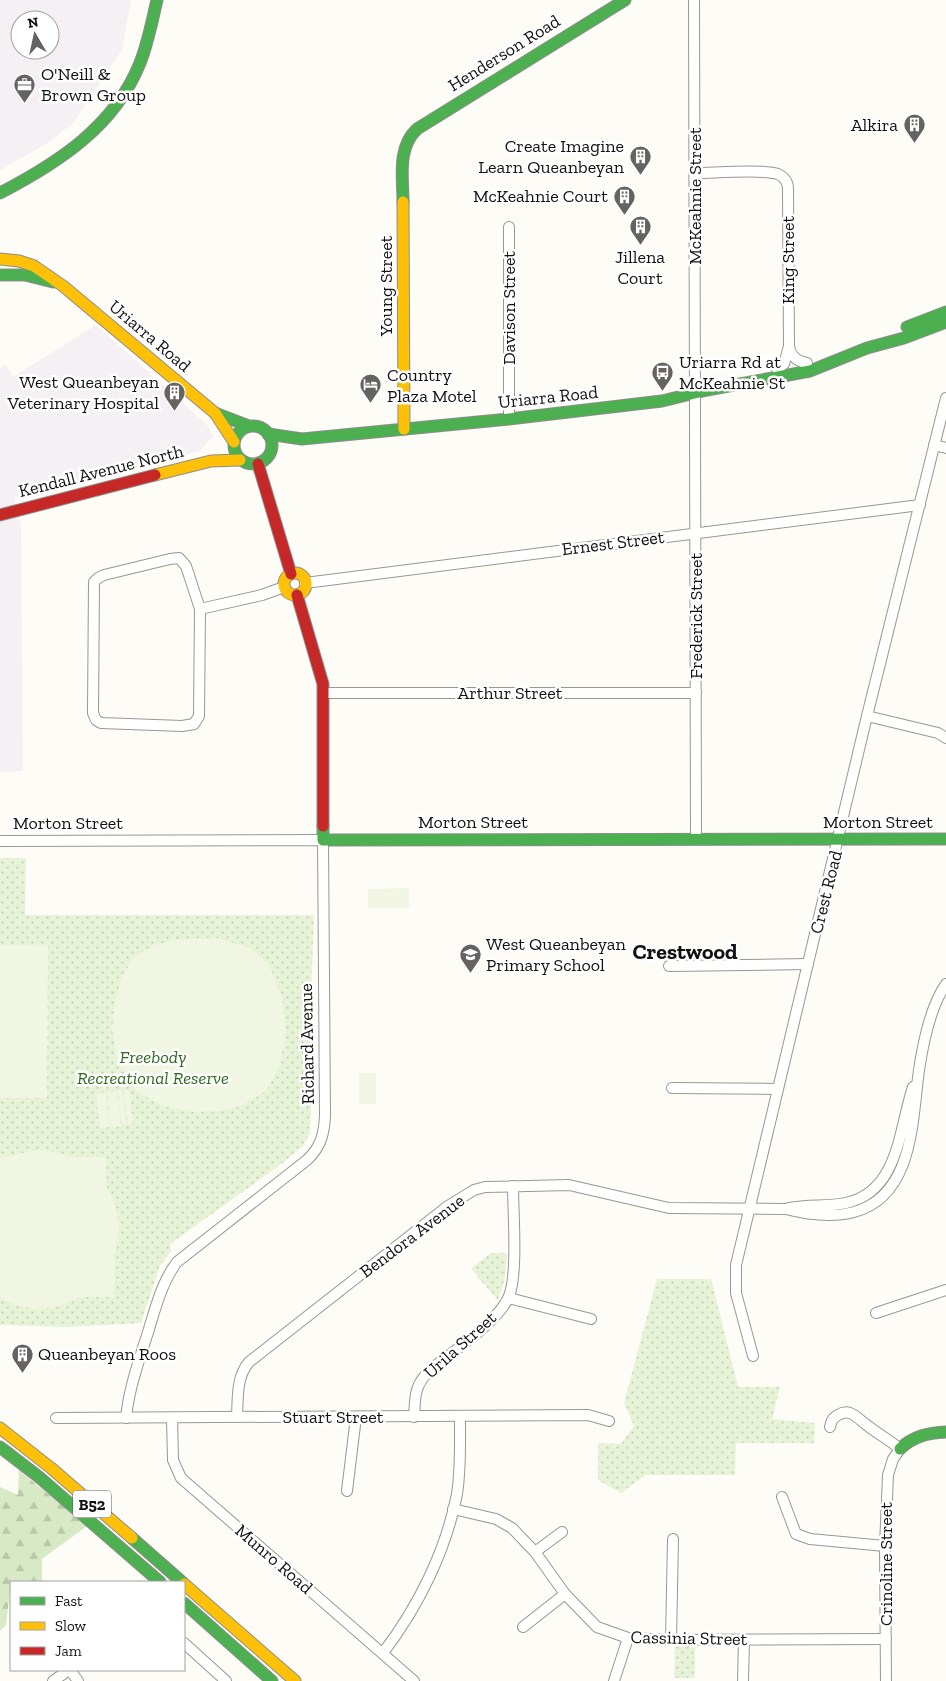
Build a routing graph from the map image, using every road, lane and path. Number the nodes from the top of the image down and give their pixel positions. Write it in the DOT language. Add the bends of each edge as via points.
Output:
graph roads {
  1 [pos="157,0"];
  2 [pos="625,0"];
  3 [pos="694,0"];
  4 [pos="406,142"];
  5 [pos="695,173"];
  6 [pos="0,195"];
  7 [pos="509,227"];
  8 [pos="0,259"];
  9 [pos="0,269"];
  10 [pos="0,275"];
  11 [pos="37,278"];
  12 [pos="67,289"];
  13 [pos="946,312"];
  14 [pos="946,322"];
  15 [pos="932,328"];
  16 [pos="946,329"];
  17 [pos="789,346"];
  18 [pos="867,348"];
  19 [pos="840,358"];
  20 [pos="808,363"];
  21 [pos="777,369"];
  22 [pos="701,391"];
  23 [pos="946,398"];
  24 [pos="215,413"];
  25 [pos="510,419"];
  26 [pos="249,426"];
  27 [pos="404,429"];
  28 [pos="268,434"];
  29 [pos="302,439"];
  30 [pos="234,443"];
  31 [pos="934,445"];
  32 [pos="946,448"];
  33 [pos="271,452"];
  34 [pos="240,460"];
  35 [pos="211,461"];
  36 [pos="258,464"];
  37 [pos="920,505"];
  38 [pos="0,515"];
  39 [pos="696,533"];
  40 [pos="292,574"];
  41 [pos="305,583"];
  42 [pos="284,588"];
  43 [pos="297,594"];
  44 [pos="200,609"];
  45 [pos="324,693"];
  46 [pos="696,693"];
  47 [pos="868,716"];
  48 [pos="943,735"];
  49 [pos="696,839"];
  50 [pos="839,839"];
  51 [pos="946,839"];
  52 [pos="323,840"];
  53 [pos="0,841"];
  54 [pos="808,964"];
  55 [pos="669,966"];
  56 [pos="946,984"];
  57 [pos="672,1088"];
  58 [pos="778,1089"];
  59 [pos="513,1186"];
  60 [pos="749,1208"];
  61 [pos="946,1290"];
  62 [pos="509,1298"];
  63 [pos="876,1312"];
  64 [pos="590,1319"];
  65 [pos="753,1356"];
  66 [pos="236,1417"];
  67 [pos="356,1417"];
  68 [pos="414,1417"];
  69 [pos="460,1417"];
  70 [pos="56,1418"];
  71 [pos="126,1418"];
  72 [pos="172,1418"];
  73 [pos="609,1421"];
  74 [pos="0,1428"];
  75 [pos="830,1428"];
  76 [pos="946,1432"];
  77 [pos="0,1447"];
  78 [pos="900,1449"];
  79 [pos="347,1491"];
  80 [pos="782,1497"];
  81 [pos="453,1510"];
  82 [pos="562,1532"];
  83 [pos="673,1539"];
  84 [pos="885,1546"];
  85 [pos="535,1552"];
  86 [pos="159,1581"];
  87 [pos="181,1581"];
  88 [pos="185,1585"];
  89 [pos="565,1594"];
  90 [pos="185,1604"];
  91 [pos="524,1627"];
  92 [pos="628,1638"];
  93 [pos="886,1639"];
  94 [pos="671,1640"];
  95 [pos="744,1640"];
  96 [pos="185,1644"];
  97 [pos="383,1653"];
  98 [pos="68,1671"];
  99 [pos="70,1671"];
  100 [pos="53,1681"];
  101 [pos="78,1681"];
  102 [pos="226,1681"];
  103 [pos="272,1681"];
  104 [pos="295,1681"];
  105 [pos="414,1681"];
  106 [pos="614,1681"];
  107 [pos="743,1681"];
  108 [pos="886,1681"];
  1 -- 6 [label="main road" via="139,64 126,91 105,120 51,166"];
  2 -- 4 [label="main road, Henderson Road" via="426,122"];
  3 -- 5 [label="street, McKeahnie Street"];
  4 -- 27 [label="main road, Young Street" via="403,156"];
  5 -- 17 [label="street, King Street" via="769,172 786,181"];
  5 -- 22 [label="street, McKeahnie Street"];
  7 -- 25 [label="street, Davison Street"];
  8 -- 12 [label="main road, Uriarra Road" via="31,264"];
  9 -- 11 [label="main road"];
  10 -- 11 [label="main road"];
  11 -- 12 [label="main road"];
  12 -- 24 [label="main road, Uriarra Road"];
  13 -- 18 [label="main road, Uriarra Road" via="907,327"];
  14 -- 15 [label="main road, Uriarra Road"];
  15 -- 16 [label="street"];
  15 -- 18 [label="main road, Uriarra Road"];
  17 -- 20 [label="street" via="795,359"];
  17 -- 21 [label="street, King Street" via="784,364"];
  18 -- 19 [label="main road, Uriarra Road"];
  19 -- 20 [label="main road, Uriarra Road"];
  19 -- 22 [label="main road, Uriarra Road" via="810,371"];
  20 -- 21 [label="main road, Uriarra Road"];
  21 -- 22 [label="main road, Uriarra Road"];
  22 -- 25 [label="main road, Uriarra Road" via="644,404"];
  22 -- 39 [label="street, Frederick Street"];
  23 -- 31 [label="street, Crest Road"];
  24 -- 26 [label="main road, Uriarra Road"];
  24 -- 30 [label="main road, Uriarra Road"];
  25 -- 27 [label="main road, Uriarra Road"];
  26 -- 28 [label="main road" via="260,427"];
  26 -- 30 [label="main road" via="239,432"];
  27 -- 29 [label="main road, Uriarra Road"];
  28 -- 29 [label="main road, Uriarra Road"];
  28 -- 33 [label="main road" via="272,441"];
  29 -- 33 [label="main road, Uriarra Road"];
  30 -- 34 [label="main road"];
  30 -- 35 [label="main road, Kendall Avenue North"];
  31 -- 32 [label="street"];
  31 -- 37 [label="street, Crest Road"];
  33 -- 36 [label="main road"];
  34 -- 35 [label="main road, Kendall Avenue North"];
  34 -- 36 [label="main road"];
  35 -- 38 [label="main road, Kendall Avenue North"];
  36 -- 40 [label="main road"];
  37 -- 39 [label="street, Ernest Street"];
  37 -- 47 [label="street, Crest Road"];
  39 -- 41 [label="street, Ernest Street"];
  39 -- 46 [label="street, Frederick Street"];
  40 -- 41 [label="main road" via="302,576"];
  40 -- 42 [label="main road" via="284,581"];
  41 -- 43 [label="main road"];
  42 -- 43 [label="main road" via="291,594"];
  42 -- 44 [label="street"];
  43 -- 45 [label="main road, Richard Avenue"];
  44 -- 44 [label="street" via="200,713 194,724 112,725 98,722 93,713 93,589 96,579 104,574 180,558 186,566"];
  45 -- 46 [label="street, Arthur Street"];
  45 -- 52 [label="main road, Richard Avenue"];
  46 -- 49 [label="street, Frederick Street"];
  47 -- 48 [label="street"];
  47 -- 50 [label="street, Crest Road"];
  49 -- 50 [label="main road, Morton Street"];
  49 -- 52 [label="main road, Morton Street"];
  50 -- 51 [label="main road, Morton Street"];
  50 -- 54 [label="street, Crest Road"];
  52 -- 53 [label="street, Morton Street"];
  52 -- 71 [label="street, Richard Avenue" via="323,1138 307,1160 177,1262 161,1292"];
  54 -- 55 [label="street"];
  54 -- 58 [label="street, Crest Road"];
  56 -- 60 [label="street, Bendora Avenue" via="930,1018 919,1069 915,1112 902,1167 883,1196 863,1209 841,1215"];
  57 -- 58 [label="street"];
  58 -- 60 [label="street, Crest Road"];
  59 -- 60 [label="street, Bendora Avenue" via="569,1185 669,1208"];
  59 -- 62 [label="street, Urila Street" via="514,1262"];
  59 -- 66 [label="street, Bendora Avenue" via="485,1187 461,1197 248,1362 240,1377"];
  60 -- 65 [label="street, Crest Road" via="735,1275 736,1293"];
  61 -- 63 [label="street"];
  62 -- 64 [label="street"];
  62 -- 68 [label="street, Urila Street" via="484,1326 423,1377 416,1392"];
  66 -- 67 [label="street, Stuart Street"];
  66 -- 72 [label="street, Stuart Street"];
  67 -- 68 [label="street, Stuart Street"];
  67 -- 79 [label="street"];
  68 -- 69 [label="street, Stuart Street"];
  69 -- 73 [label="street, Stuart Street" via="588,1416"];
  69 -- 81 [label="street" via="459,1475"];
  70 -- 71 [label="street, Stuart Street"];
  71 -- 72 [label="street, Stuart Street"];
  72 -- 97 [label="street, Munro Road" via="173,1460 181,1478"];
  74 -- 87 [label="main road, B52"];
  75 -- 78 [label="street" via="831,1421 838,1415 850,1413"];
  76 -- 78 [label="main road" via="917,1436"];
  77 -- 86 [label="main road, B52"];
  78 -- 84 [label="street, Crinoline Street" via="888,1476"];
  80 -- 84 [label="street" via="796,1534 810,1539"];
  81 -- 85 [label="street, Cassinia Street" via="504,1522"];
  81 -- 97 [label="street" via="430,1574 404,1625"];
  82 -- 85 [label="street"];
  83 -- 94 [label="street"];
  84 -- 93 [label="street, Crinoline Street"];
  85 -- 89 [label="street, Cassinia Street"];
  88 -- 104 [label="main road, B52"];
  89 -- 91 [label="street"];
  89 -- 92 [label="street, Cassinia Street" via="597,1627"];
  90 -- 103 [label="main road"];
  92 -- 94 [label="street, Cassinia Street"];
  92 -- 106 [label="street"];
  93 -- 95 [label="street, Cassinia Street"];
  93 -- 108 [label="street, Crinoline Street"];
  94 -- 95 [label="street, Cassinia Street"];
  95 -- 107 [label="street"];
  96 -- 102 [label="street"];
  97 -- 105 [label="street, Munro Road"];
  98 -- 100 [label="street"];
  99 -- 101 [label="street"];
}
